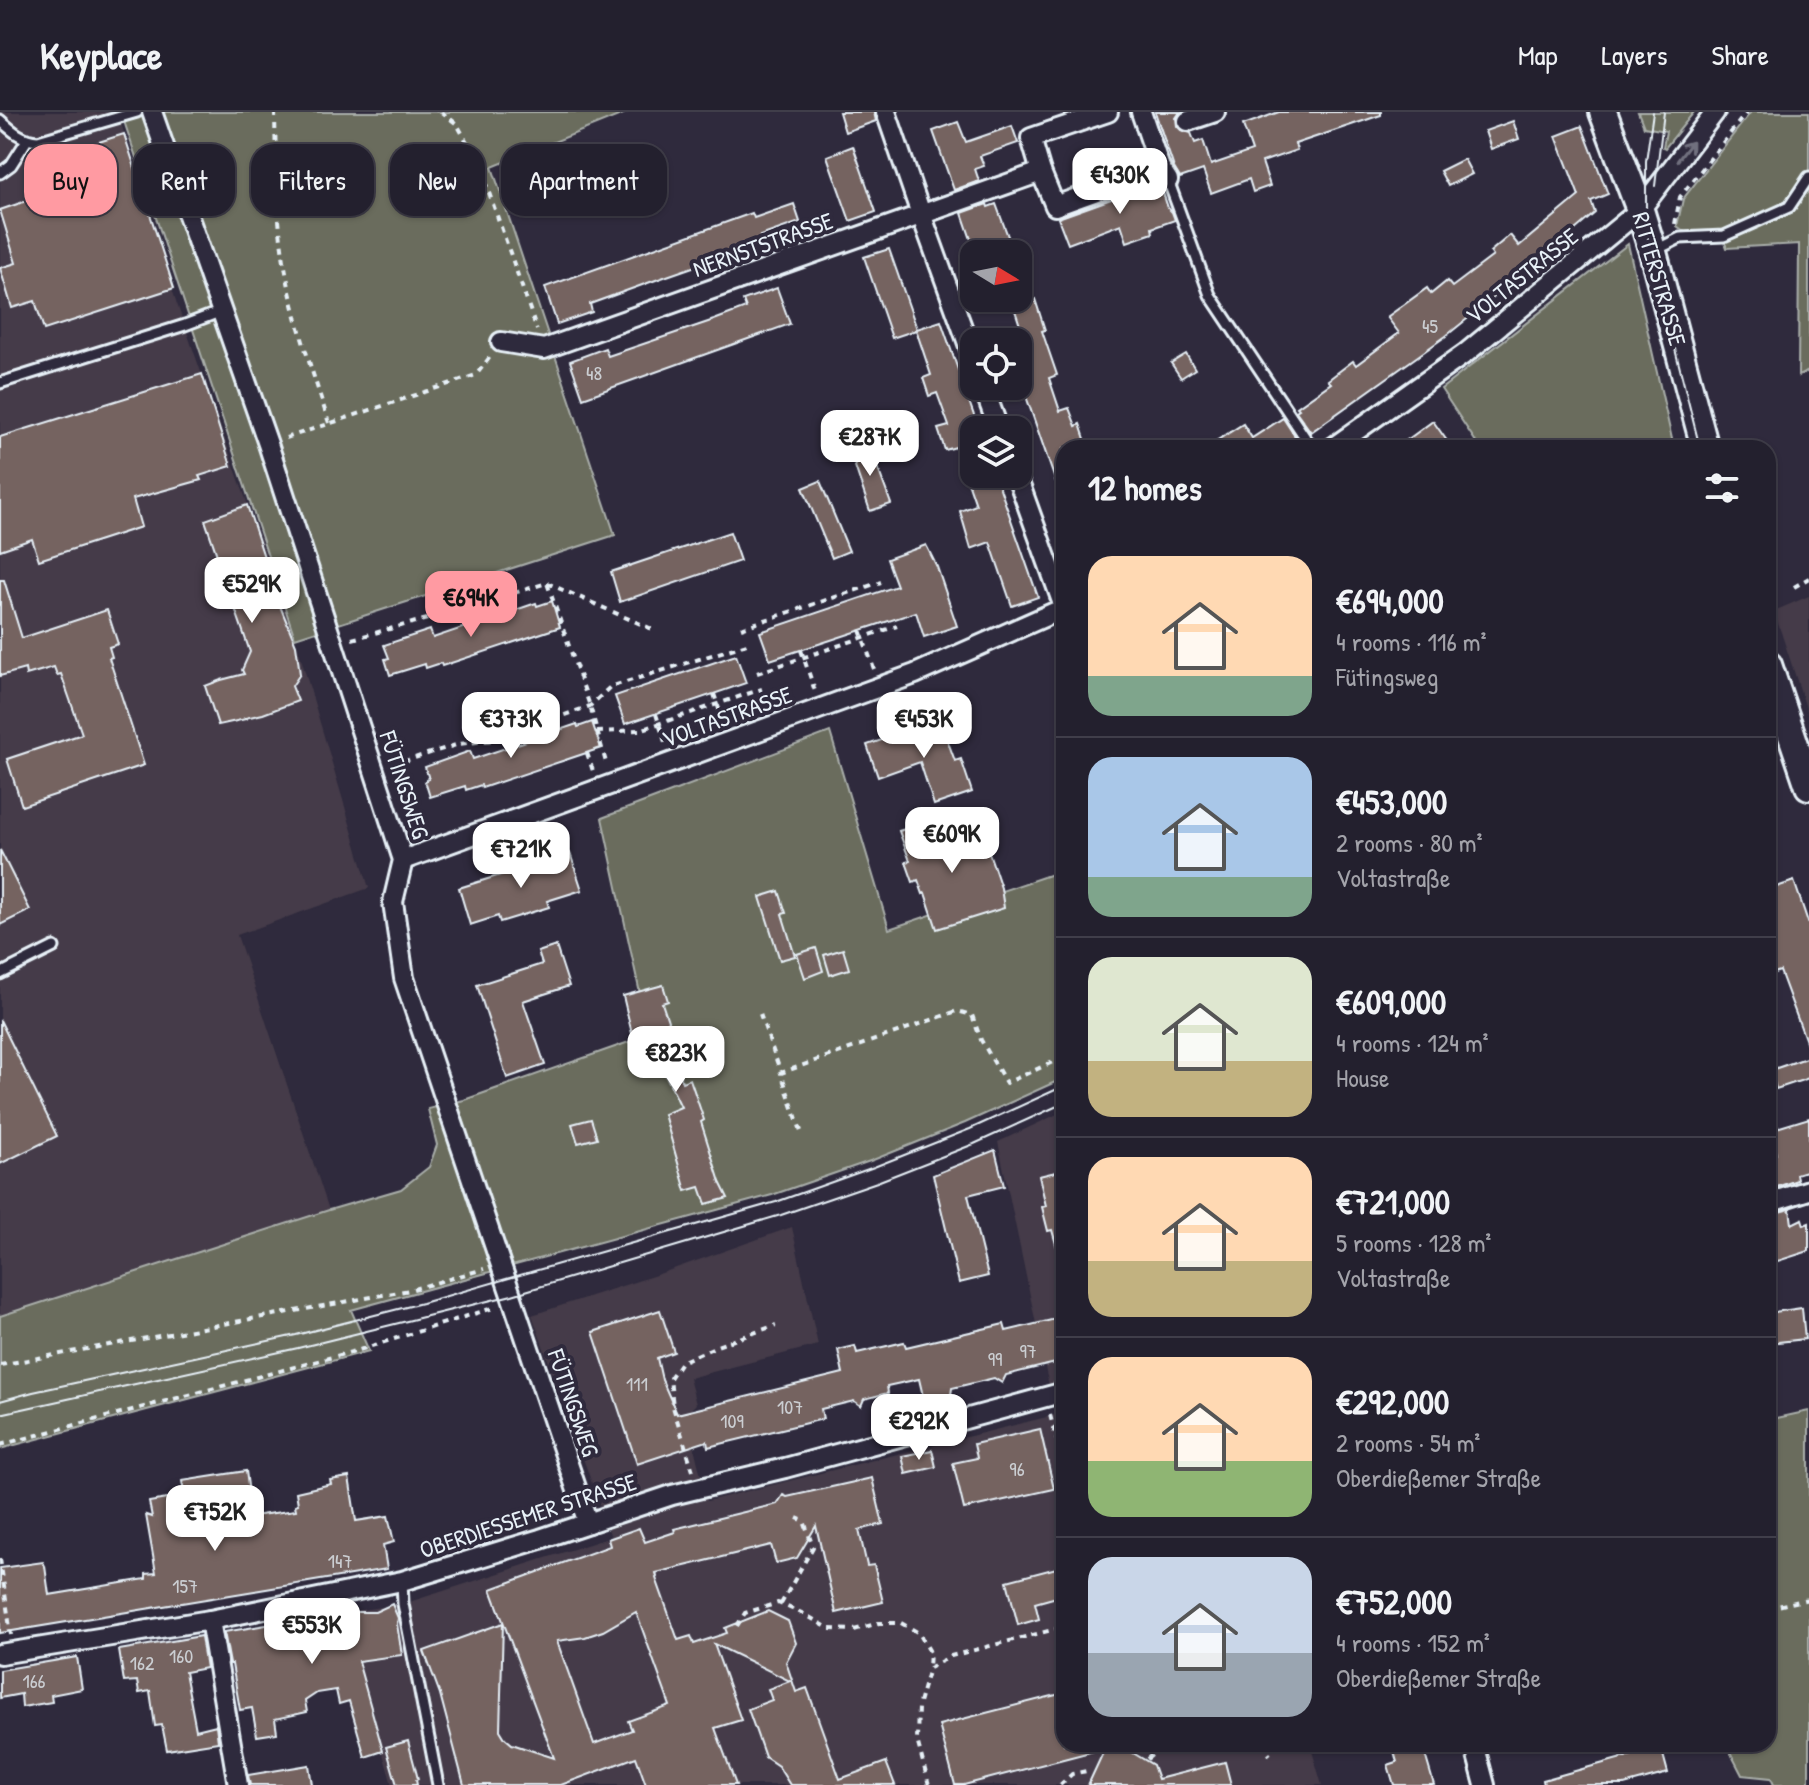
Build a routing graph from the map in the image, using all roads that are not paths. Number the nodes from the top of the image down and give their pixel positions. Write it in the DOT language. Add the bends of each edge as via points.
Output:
graph roads {
  1 [pos="137,112"];
  2 [pos="152,112"];
  3 [pos="886,112"];
  4 [pos="1108,112"];
  5 [pos="1141,112"];
  6 [pos="1215,112"];
  7 [pos="1603,112"];
  8 [pos="1715,112"];
  9 [pos="0,120"];
  10 [pos="1188,121"];
  11 [pos="27,140"];
  12 [pos="1041,172"];
  13 [pos="0,173"];
  14 [pos="1164,174"];
  15 [pos="1809,177"];
  16 [pos="1640,210"];
  17 [pos="921,214"];
  18 [pos="1662,247"];
  19 [pos="222,311"];
  20 [pos="962,328"];
  21 [pos="501,342"];
  22 [pos="0,383"];
  23 [pos="1307,440"];
  24 [pos="1343,440"];
  25 [pos="1703,440"];
  26 [pos="1021,488"];
  27 [pos="1056,586"];
  28 [pos="1056,612"];
  29 [pos="1776,689"];
  30 [pos="1809,786"];
  31 [pos="403,860"];
  32 [pos="54,947"];
  33 [pos="0,974"];
  34 [pos="1809,1190"];
  35 [pos="1776,1200"];
  36 [pos="1056,1395"];
  37 [pos="588,1523"];
  38 [pos="402,1581"];
  39 [pos="210,1620"];
  40 [pos="7,1653"];
  41 [pos="1476,1752"];
  42 [pos="238,1785"];
  43 [pos="438,1785"];
  44 [pos="1485,1785"];
  1 -- 11 [label="lane"];
  2 -- 19 [label="street, FÜTINGSWEG"];
  3 -- 17 [label="street"];
  4 -- 12 [label="street" via="1031,138"];
  5 -- 14 [label="street" via="1154,133"];
  6 -- 10 [label="street"];
  7 -- 16 [label="main road, RITTERSTRASSE"];
  16 -- 8 [label="street, VOLTASTRASSE, one-way"];
  9 -- 11 [label="lane"];
  11 -- 13 [label="lane"];
  12 -- 14 [label="street" via="1055,206"];
  12 -- 17 [label="street, NERNSTSTRASSE"];
  14 -- 23 [label="lane" via="1210,295"];
  15 -- 18 [label="lane" via="1789,207 1724,236 1680,238"];
  16 -- 18 [label="main road, RITTERSTRASSE"];
  16 -- 24 [label="street, VOLTASTRASSE" via="1466,353"];
  17 -- 20 [label="street"];
  17 -- 21 [label="street, NERNSTSTRASSE" via="544,349"];
  18 -- 25 [label="main road, RITTERSTRASSE"];
  19 -- 22 [label="lane"];
  19 -- 31 [label="street, FÜTINGSWEG"];
  26 -- 27 [label="street"];
  28 -- 31 [label="street, VOLTASTRASSE" via="915,674"];
  29 -- 30 [label="main road"];
  31 -- 37 [label="street, FÜTINGSWEG" via="393,902 404,978"];
  32 -- 33 [label="lane"];
  34 -- 35 [label="street"];
  36 -- 37 [label="street, OBERDIESSEMER STRASSE" via="672,1495"];
  37 -- 38 [label="street, OBERDIESSEMER STRASSE"];
  38 -- 39 [label="street, OBERDIESSEMER STRASSE"];
  38 -- 43 [label="lane"];
  39 -- 40 [label="street, OBERDIESSEMER STRASSE"];
  39 -- 42 [label="street"];
  41 -- 44 [label="street"];
}
